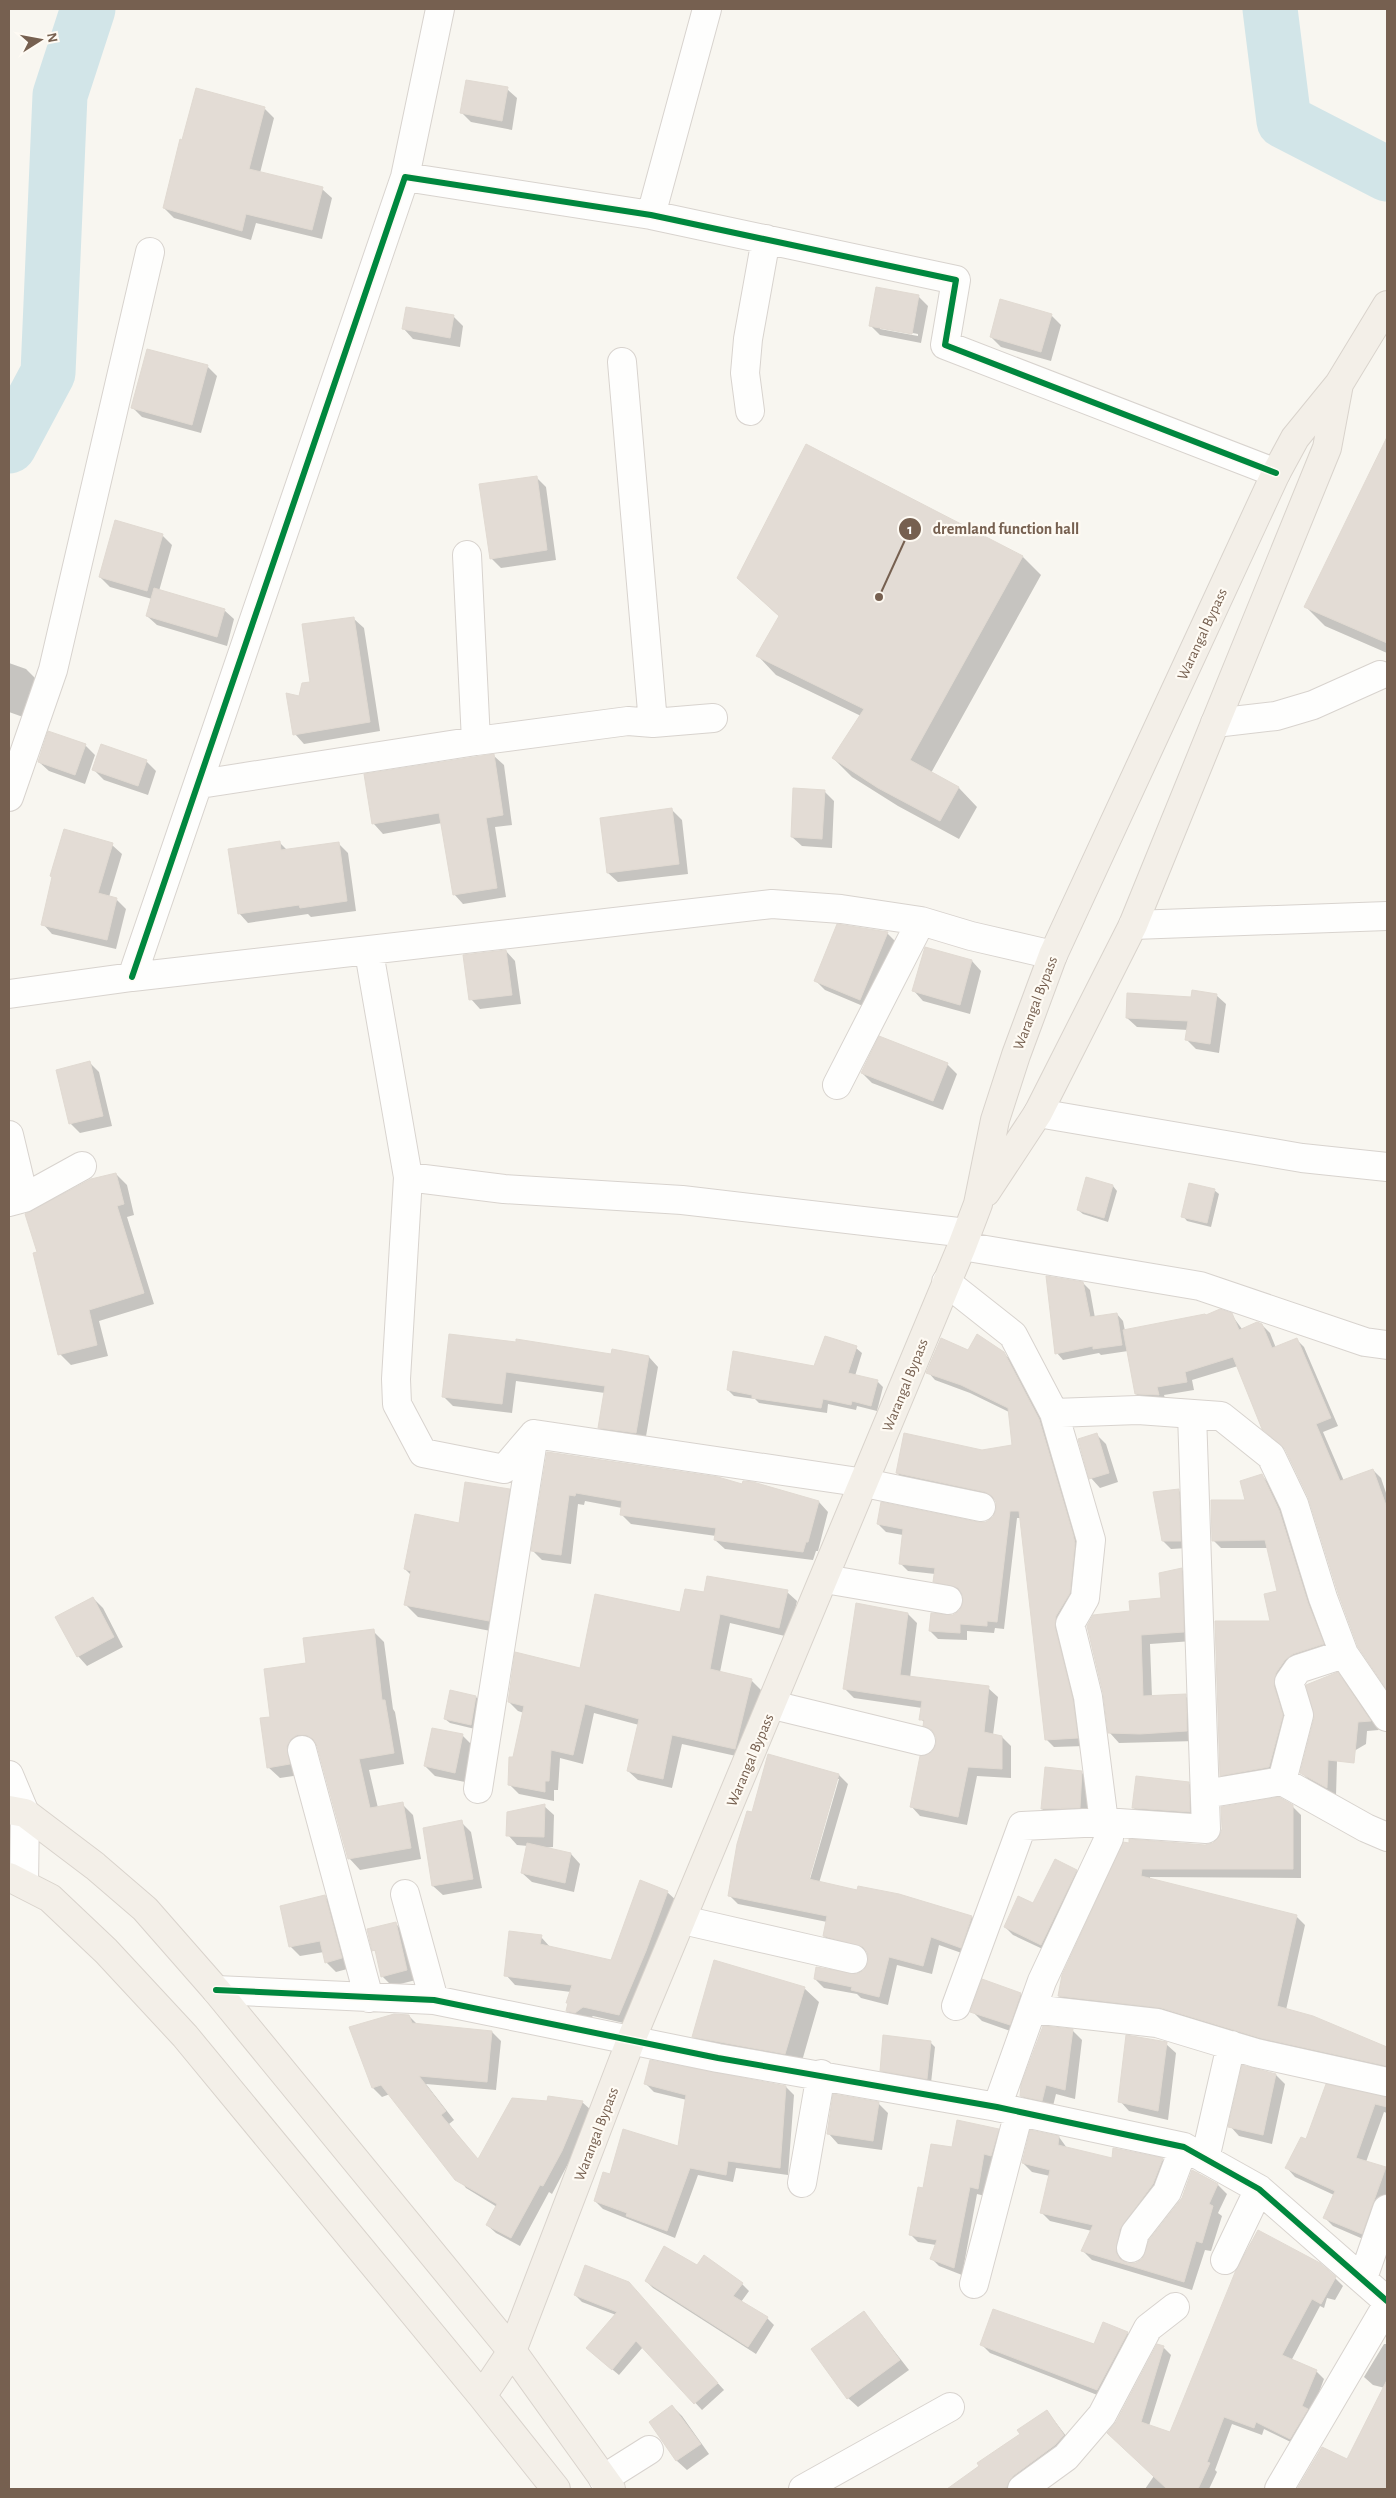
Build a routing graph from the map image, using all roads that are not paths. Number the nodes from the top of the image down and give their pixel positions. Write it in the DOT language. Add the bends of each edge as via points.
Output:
graph roads {
  1 [pos="440,9"];
  2 [pos="707,9"];
  3 [pos="405,177"];
  4 [pos="651,215"];
  5 [pos="766,240"];
  6 [pos="150,252"];
  7 [pos="1385,310"];
  8 [pos="622,362"];
  9 [pos="1339,384"];
  10 [pos="750,410"];
  11 [pos="1276,473"];
  12 [pos="467,555"];
  13 [pos="1380,675"];
  14 [pos="714,718"];
  15 [pos="653,723"];
  16 [pos="1215,723"];
  17 [pos="476,741"];
  18 [pos="200,784"];
  19 [pos="9,797"];
  20 [pos="1387,916"];
  21 [pos="921,921"];
  22 [pos="1133,925"];
  23 [pos="369,952"];
  24 [pos="1053,955"];
  25 [pos="132,977"];
  26 [pos="9,994"];
  27 [pos="837,1085"];
  28 [pos="1038,1113"];
  29 [pos="9,1135"];
  30 [pos="82,1166"];
  31 [pos="1387,1167"];
  32 [pos="408,1177"];
  33 [pos="16,1200"];
  34 [pos="978,1204"];
  35 [pos="964,1239"];
  36 [pos="946,1282"];
  37 [pos="1387,1345"];
  38 [pos="1054,1413"];
  39 [pos="1192,1414"];
  40 [pos="534,1434"];
  41 [pos="865,1483"];
  42 [pos="980,1508"];
  43 [pos="825,1580"];
  44 [pos="948,1600"];
  45 [pos="1344,1654"];
  46 [pos="773,1705"];
  47 [pos="1387,1717"];
  48 [pos="920,1741"];
  49 [pos="302,1750"];
  50 [pos="9,1774"];
  51 [pos="1282,1781"];
  52 [pos="478,1789"];
  53 [pos="1205,1794"];
  54 [pos="17,1811"];
  55 [pos="1104,1822"];
  56 [pos="1387,1837"];
  57 [pos="16,1881"];
  58 [pos="405,1894"];
  59 [pos="683,1920"];
  60 [pos="853,1959"];
  61 [pos="216,1990"];
  62 [pos="368,1998"];
  63 [pos="434,2000"];
  64 [pos="956,2006"];
  65 [pos="1032,2009"];
  66 [pos="632,2040"];
  67 [pos="1231,2045"];
  68 [pos="821,2074"];
  69 [pos="1387,2082"];
  70 [pos="1008,2110"];
  71 [pos="1195,2153"];
  72 [pos="802,2184"];
  73 [pos="1259,2189"];
  74 [pos="1387,2209"];
  75 [pos="1131,2248"];
  76 [pos="1224,2260"];
  77 [pos="1363,2278"];
  78 [pos="974,2284"];
  79 [pos="1387,2301"];
  80 [pos="1387,2305"];
  81 [pos="1175,2307"];
  82 [pos="512,2351"];
  83 [pos="482,2396"];
  84 [pos="950,2407"];
  85 [pos="650,2450"];
  86 [pos="607,2484"];
  87 [pos="1036,2485"];
  88 [pos="556,2489"];
  89 [pos="803,2489"];
  90 [pos="1279,2489"];
  1 -- 3 [label="street"];
  2 -- 4 [label="street"];
  3 -- 4 [label="street"];
  3 -- 18 [label="street"];
  4 -- 5 [label="street"];
  5 -- 10 [label="street" via="748,339 745,373"];
  5 -- 11 [label="street" via="956,280 946,346"];
  6 -- 19 [label="street" via="54,670"];
  7 -- 9 [label="main road"];
  8 -- 15 [label="street"];
  9 -- 11 [label="main road, Warangal Bypass" via="1295,438"];
  9 -- 16 [label="main road" via="1327,448"];
  11 -- 24 [label="main road, Warangal Bypass"];
  12 -- 17 [label="street"];
  13 -- 16 [label="street" via="1313,705 1276,716"];
  14 -- 15 [label="street"];
  15 -- 17 [label="street" via="628,721"];
  16 -- 22 [label="main road"];
  17 -- 18 [label="street"];
  18 -- 25 [label="street"];
  20 -- 22 [label="street"];
  21 -- 23 [label="street" via="841,909 772,904"];
  21 -- 24 [label="street"];
  21 -- 27 [label="street"];
  22 -- 28 [label="main road"];
  23 -- 25 [label="street"];
  23 -- 32 [label="street"];
  24 -- 34 [label="main road, Warangal Bypass" via="995,1120"];
  25 -- 26 [label="street"];
  28 -- 31 [label="street" via="1302,1158"];
  28 -- 34 [label="main road"];
  29 -- 33 [label="street"];
  30 -- 33 [label="street"];
  32 -- 35 [label="street" via="504,1189 682,1200"];
  32 -- 40 [label="street" via="397,1404 423,1454 504,1469"];
  34 -- 35 [label="main road, Warangal Bypass"];
  35 -- 36 [label="main road, Warangal Bypass"];
  35 -- 37 [label="street" via="1200,1286 1365,1342"];
  36 -- 38 [label="street" via="1013,1335"];
  36 -- 41 [label="main road, Warangal Bypass"];
  38 -- 39 [label="street" via="1138,1410"];
  38 -- 55 [label="street" via="1091,1540 1085,1598 1070,1624 1088,1697"];
  39 -- 45 [label="street" via="1221,1416 1271,1456 1294,1504"];
  39 -- 53 [label="street"];
  40 -- 41 [label="street"];
  40 -- 52 [label="street"];
  41 -- 42 [label="street"];
  41 -- 43 [label="main road, Warangal Bypass"];
  43 -- 44 [label="street"];
  43 -- 46 [label="main road, Warangal Bypass"];
  45 -- 47 [label="street"];
  45 -- 51 [label="street" via="1298,1669 1289,1682 1299,1715"];
  46 -- 48 [label="street"];
  46 -- 59 [label="main road, Warangal Bypass"];
  49 -- 62 [label="street"];
  50 -- 54 [label="street"];
  51 -- 53 [label="street"];
  51 -- 56 [label="street"];
  53 -- 55 [label="street" via="1206,1829"];
  54 -- 57 [label="street"];
  54 -- 61 [label="main road" via="96,1866 145,1909"];
  55 -- 64 [label="street" via="1022,1826"];
  55 -- 65 [label="street" via="1109,1838"];
  57 -- 83 [label="main road" via="50,1898 106,1950 185,2036"];
  58 -- 63 [label="street"];
  59 -- 60 [label="street"];
  59 -- 66 [label="main road, Warangal Bypass"];
  61 -- 62 [label="street"];
  61 -- 82 [label="main road"];
  62 -- 63 [label="street"];
  63 -- 66 [label="street"];
  65 -- 67 [label="street" via="1157,2023"];
  65 -- 70 [label="street"];
  66 -- 68 [label="street"];
  66 -- 82 [label="main road, Warangal Bypass"];
  67 -- 69 [label="street"];
  67 -- 71 [label="street"];
  68 -- 70 [label="street"];
  68 -- 72 [label="street"];
  70 -- 71 [label="street"];
  70 -- 78 [label="street"];
  71 -- 73 [label="street"];
  71 -- 75 [label="street" via="1135,2233"];
  73 -- 76 [label="street"];
  73 -- 77 [label="street"];
  74 -- 77 [label="street"];
  77 -- 79 [label="street"];
  80 -- 90 [label="street"];
  81 -- 87 [label="street" via="1148,2328 1102,2415"];
  82 -- 83 [label="main road, Warangal Bypass"];
  82 -- 86 [label="main road"];
  83 -- 88 [label="main road"];
  84 -- 89 [label="street"];
  85 -- 86 [label="street"];
}
